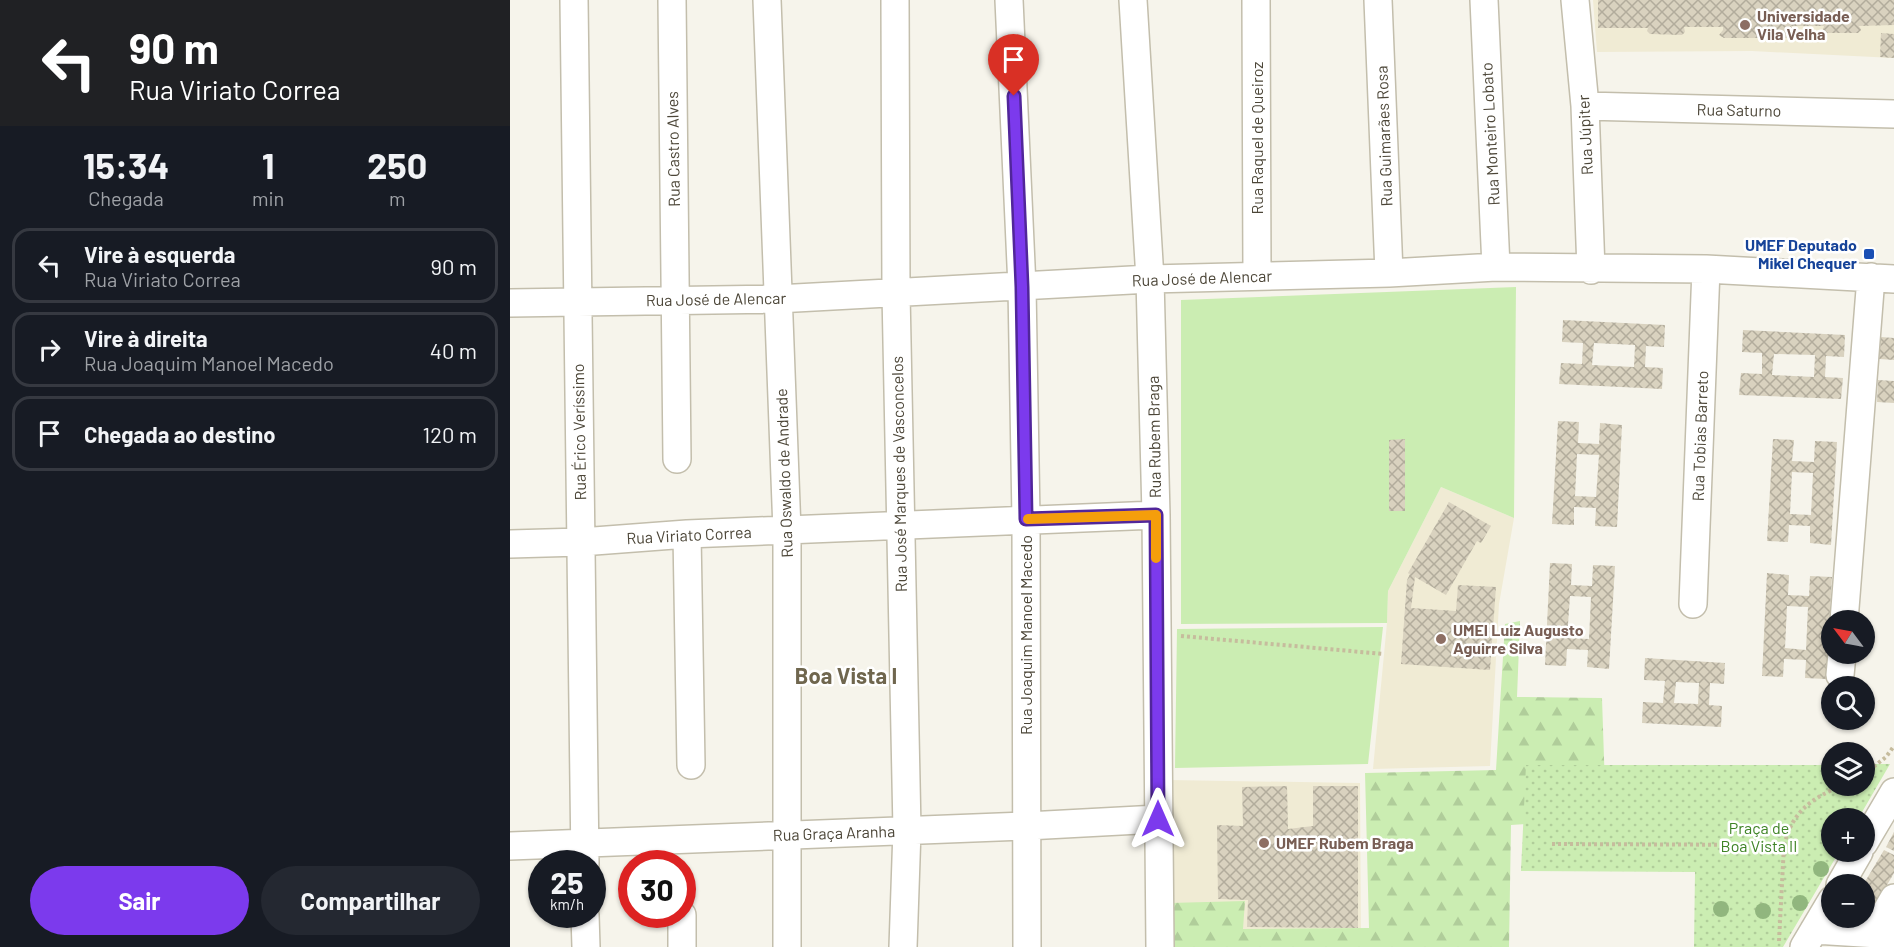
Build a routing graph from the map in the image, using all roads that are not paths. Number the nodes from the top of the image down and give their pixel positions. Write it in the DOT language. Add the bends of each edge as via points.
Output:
graph roads {
  1 [pos="574,0"];
  2 [pos="672,0"];
  3 [pos="767,0"];
  4 [pos="895,0"];
  5 [pos="1009,0"];
  6 [pos="1133,0"];
  7 [pos="1256,0"];
  8 [pos="1378,0"];
  9 [pos="1484,0"];
  10 [pos="1575,0"];
  11 [pos="1585,106"];
  12 [pos="1894,114"];
  13 [pos="1497,267"];
  14 [pos="1706,269"];
  15 [pos="1591,270"];
  16 [pos="1389,273"];
  17 [pos="1257,276"];
  18 [pos="1883,278"];
  19 [pos="1150,279"];
  20 [pos="1022,287"];
  21 [pos="896,293"];
  22 [pos="777,298"];
  23 [pos="675,299"];
  24 [pos="578,301"];
  25 [pos="510,303"];
  26 [pos="677,459"];
  27 [pos="1156,515"];
  28 [pos="1026,519"];
  29 [pos="899,525"];
  30 [pos="787,531"];
  31 [pos="687,534"];
  32 [pos="581,542"];
  33 [pos="510,544"];
  34 [pos="1693,604"];
  35 [pos="1845,610"];
  36 [pos="691,765"];
  37 [pos="1894,792"];
  38 [pos="1158,819"];
  39 [pos="1875,824"];
  40 [pos="1027,826"];
  41 [pos="907,830"];
  42 [pos="789,834"];
  43 [pos="510,846"];
  44 [pos="548,850"];
  45 [pos="585,850"];
  46 [pos="694,850"];
  47 [pos="1894,898"];
  48 [pos="1821,918"];
  49 [pos="585,928"];
  50 [pos="682,928"];
  51 [pos="1884,934"];
  52 [pos="1809,938"];
  53 [pos="586,947"];
  54 [pos="682,947"];
  55 [pos="787,947"];
  56 [pos="903,947"];
  57 [pos="1027,947"];
  58 [pos="1160,947"];
  1 -- 24 [label="street, Rua Érico Veríssimo"];
  2 -- 23 [label="street, Rua Castro Alves"];
  3 -- 22 [label="street, Rua Oswaldo de Andrade"];
  4 -- 21 [label="street, Rua José Marques de Vasconcelos"];
  5 -- 20 [label="street, Rua Joaquim Manoel Macedo"];
  6 -- 19 [label="street, Rua Rubem Braga"];
  7 -- 17 [label="street, Rua Raquel de Queiroz"];
  8 -- 16 [label="street, Rua Guimarães Rosa"];
  9 -- 13 [label="street, Rua Monteiro Lobato"];
  10 -- 11 [label="street, Rua Júpiter"];
  11 -- 12 [label="street, Rua Saturno"];
  11 -- 15 [label="street, Rua Júpiter"];
  13 -- 15 [label="street, Rua José de Alencar"];
  13 -- 16 [label="street, Rua José de Alencar"];
  14 -- 15 [label="street, Rua José de Alencar"];
  14 -- 18 [label="street, Rua José de Alencar"];
  14 -- 34 [label="street, Rua Tobias Barreto"];
  16 -- 17 [label="street, Rua José de Alencar"];
  17 -- 19 [label="street, Rua José de Alencar"];
  18 -- 35 [label="street"];
  19 -- 20 [label="street, Rua José de Alencar"];
  19 -- 27 [label="street, Rua Rubem Braga"];
  20 -- 21 [label="street, Rua José de Alencar"];
  20 -- 28 [label="street, Rua Joaquim Manoel Macedo"];
  21 -- 22 [label="street, Rua José de Alencar"];
  21 -- 29 [label="street, Rua José Marques de Vasconcelos"];
  22 -- 23 [label="street, Rua José de Alencar"];
  22 -- 30 [label="street, Rua Oswaldo de Andrade"];
  23 -- 24 [label="street, Rua José de Alencar"];
  23 -- 26 [label="street, Rua Castro Alves"];
  24 -- 25 [label="street, Rua José de Alencar"];
  24 -- 32 [label="street, Rua Érico Veríssimo"];
  27 -- 28 [label="street, Rua Viriato Correa"];
  27 -- 38 [label="street, Rua Rubem Braga"];
  28 -- 29 [label="street, Rua Viriato Correa"];
  28 -- 40 [label="street, Rua Joaquim Manoel Macedo"];
  29 -- 30 [label="street, Rua Viriato Correa"];
  29 -- 41 [label="street, Rua José Marques de Vasconcelos"];
  30 -- 31 [label="street, Rua Viriato Correa"];
  30 -- 42 [label="street, Rua Oswaldo de Andrade"];
  31 -- 32 [label="street, Rua Viriato Correa"];
  31 -- 36 [label="street"];
  32 -- 33 [label="street, Rua Viriato Correa"];
  32 -- 45 [label="street, Rua Érico Veríssimo"];
  37 -- 39 [label="street"];
  38 -- 40 [label="street, Rua Graça Aranha"];
  38 -- 58 [label="street, Rua Rubem Braga"];
  40 -- 41 [label="street, Rua Graça Aranha"];
  40 -- 57 [label="street, Rua Joaquim Manoel Macedo"];
  41 -- 42 [label="street, Rua Graça Aranha"];
  41 -- 56 [label="street, Rua José Marques de Vasconcelos"];
  42 -- 46 [label="street, Rua Graça Aranha"];
  42 -- 55 [label="street, Rua Oswaldo de Andrade"];
  43 -- 44 [label="street, Rua Graça Aranha"];
  47 -- 51 [label="street"];
  48 -- 52 [label="street"];
  49 -- 53 [label="street"];
  50 -- 54 [label="street"];
  51 -- 52 [label="street"];
}
